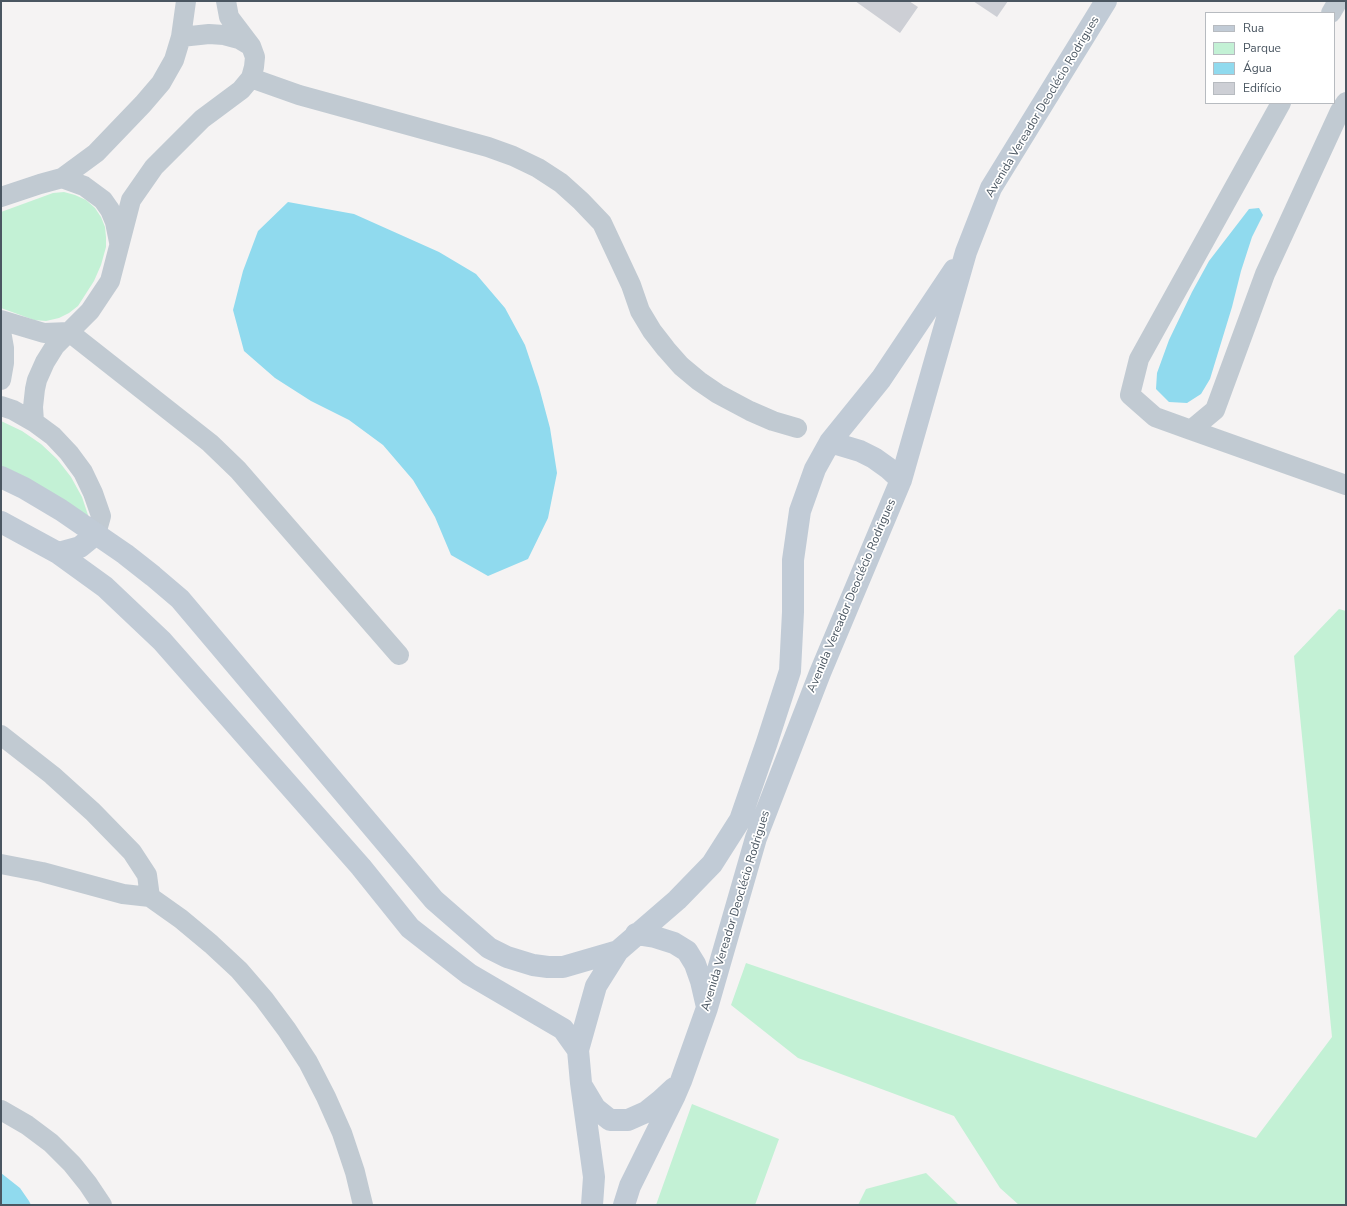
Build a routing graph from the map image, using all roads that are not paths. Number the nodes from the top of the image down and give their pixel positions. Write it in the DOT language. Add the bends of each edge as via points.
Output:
graph roads {
  1 [pos="186,1"];
  2 [pos="226,1"];
  3 [pos="1106,1"];
  4 [pos="1338,1"];
  5 [pos="1332,12"];
  6 [pos="181,37"];
  7 [pos="251,46"];
  8 [pos="251,78"];
  9 [pos="1346,102"];
  10 [pos="1280,104"];
  11 [pos="62,178"];
  12 [pos="1,198"];
  13 [pos="119,246"];
  14 [pos="966,252"];
  15 [pos="1,320"];
  16 [pos="1,331"];
  17 [pos="69,332"];
  18 [pos="1,380"];
  19 [pos="1,406"];
  20 [pos="34,422"];
  21 [pos="797,428"];
  22 [pos="1190,430"];
  23 [pos="830,442"];
  24 [pos="1,477"];
  25 [pos="901,480"];
  26 [pos="1346,485"];
  27 [pos="1,522"];
  28 [pos="96,534"];
  29 [pos="58,553"];
  30 [pos="399,655"];
  31 [pos="1,735"];
  32 [pos="1,864"];
  33 [pos="150,897"];
  34 [pos="636,934"];
  35 [pos="618,951"];
  36 [pos="707,1008"];
  37 [pos="578,1050"];
  38 [pos="681,1081"];
  39 [pos="581,1083"];
  40 [pos="1,1110"];
  41 [pos="102,1205"];
  42 [pos="363,1205"];
  43 [pos="592,1205"];
  44 [pos="624,1205"];
  1 -- 6 [label="street"];
  2 -- 7 [label="street" via="229,17"];
  3 -- 14 [label="street, Avenida Vereador Deoclécio Rodrigues" via="991,188"];
  4 -- 5 [label="street"];
  6 -- 7 [label="street" via="224,35"];
  6 -- 11 [label="street" via="174,60 161,83 96,153"];
  7 -- 8 [label="street" via="255,56"];
  8 -- 13 [label="street" via="240,90 202,119 154,166 131,200"];
  8 -- 21 [label="street" via="299,95 488,147 538,168 581,201 602,223 631,285 640,311 656,337 681,366 718,394 773,421"];
  9 -- 22 [label="street" via="1266,274 1215,410"];
  10 -- 22 [label="street" via="1139,358 1130,395 1155,417"];
  11 -- 12 [label="street"];
  11 -- 13 [label="street" via="84,186 102,200 115,222"];
  13 -- 17 [label="street" via="110,281 90,311"];
  14 -- 23 [label="street" via="881,379"];
  14 -- 25 [label="street, Avenida Vereador Deoclécio Rodrigues"];
  15 -- 17 [label="street" via="44,333"];
  16 -- 18 [label="street" via="4,348"];
  17 -- 20 [label="street" via="55,346 38,380 33,407"];
  17 -- 30 [label="street" via="210,443 238,470"];
  19 -- 20 [label="street"];
  20 -- 28 [label="street" via="53,436 83,472 101,516"];
  22 -- 26 [label="street"];
  23 -- 25 [label="street" via="874,458"];
  23 -- 34 [label="street" via="814,470 800,511 793,560 790,671 740,820 712,864 677,900"];
  24 -- 28 [label="street" via="61,510"];
  25 -- 36 [label="street, Avenida Vereador Deoclécio Rodrigues" via="820,673 756,838"];
  27 -- 29 [label="street"];
  28 -- 29 [label="street" via="80,547"];
  28 -- 35 [label="street" via="180,599 434,900 489,948 507,957 548,968 563,967"];
  29 -- 37 [label="street" via="105,587 162,641 362,867 410,928 469,974 563,1028"];
  31 -- 33 [label="street" via="52,775 132,852 147,875"];
  32 -- 33 [label="street" via="42,872 123,894"];
  33 -- 42 [label="street" via="187,924 239,970 287,1030 326,1096 355,1172"];
  34 -- 35 [label="street"];
  34 -- 36 [label="street" via="674,943 687,951 701,981"];
  35 -- 37 [label="street" via="596,986"];
  36 -- 38 [label="street, Avenida Vereador Deoclécio Rodrigues"];
  37 -- 39 [label="street"];
  38 -- 39 [label="street" via="646,1112 628,1120 610,1120 594,1108"];
  38 -- 44 [label="street, Avenida Vereador Deoclécio Rodrigues" via="630,1186"];
  39 -- 43 [label="street" via="594,1177"];
  40 -- 41 [label="street" via="27,1124 51,1143 72,1164"];
}
